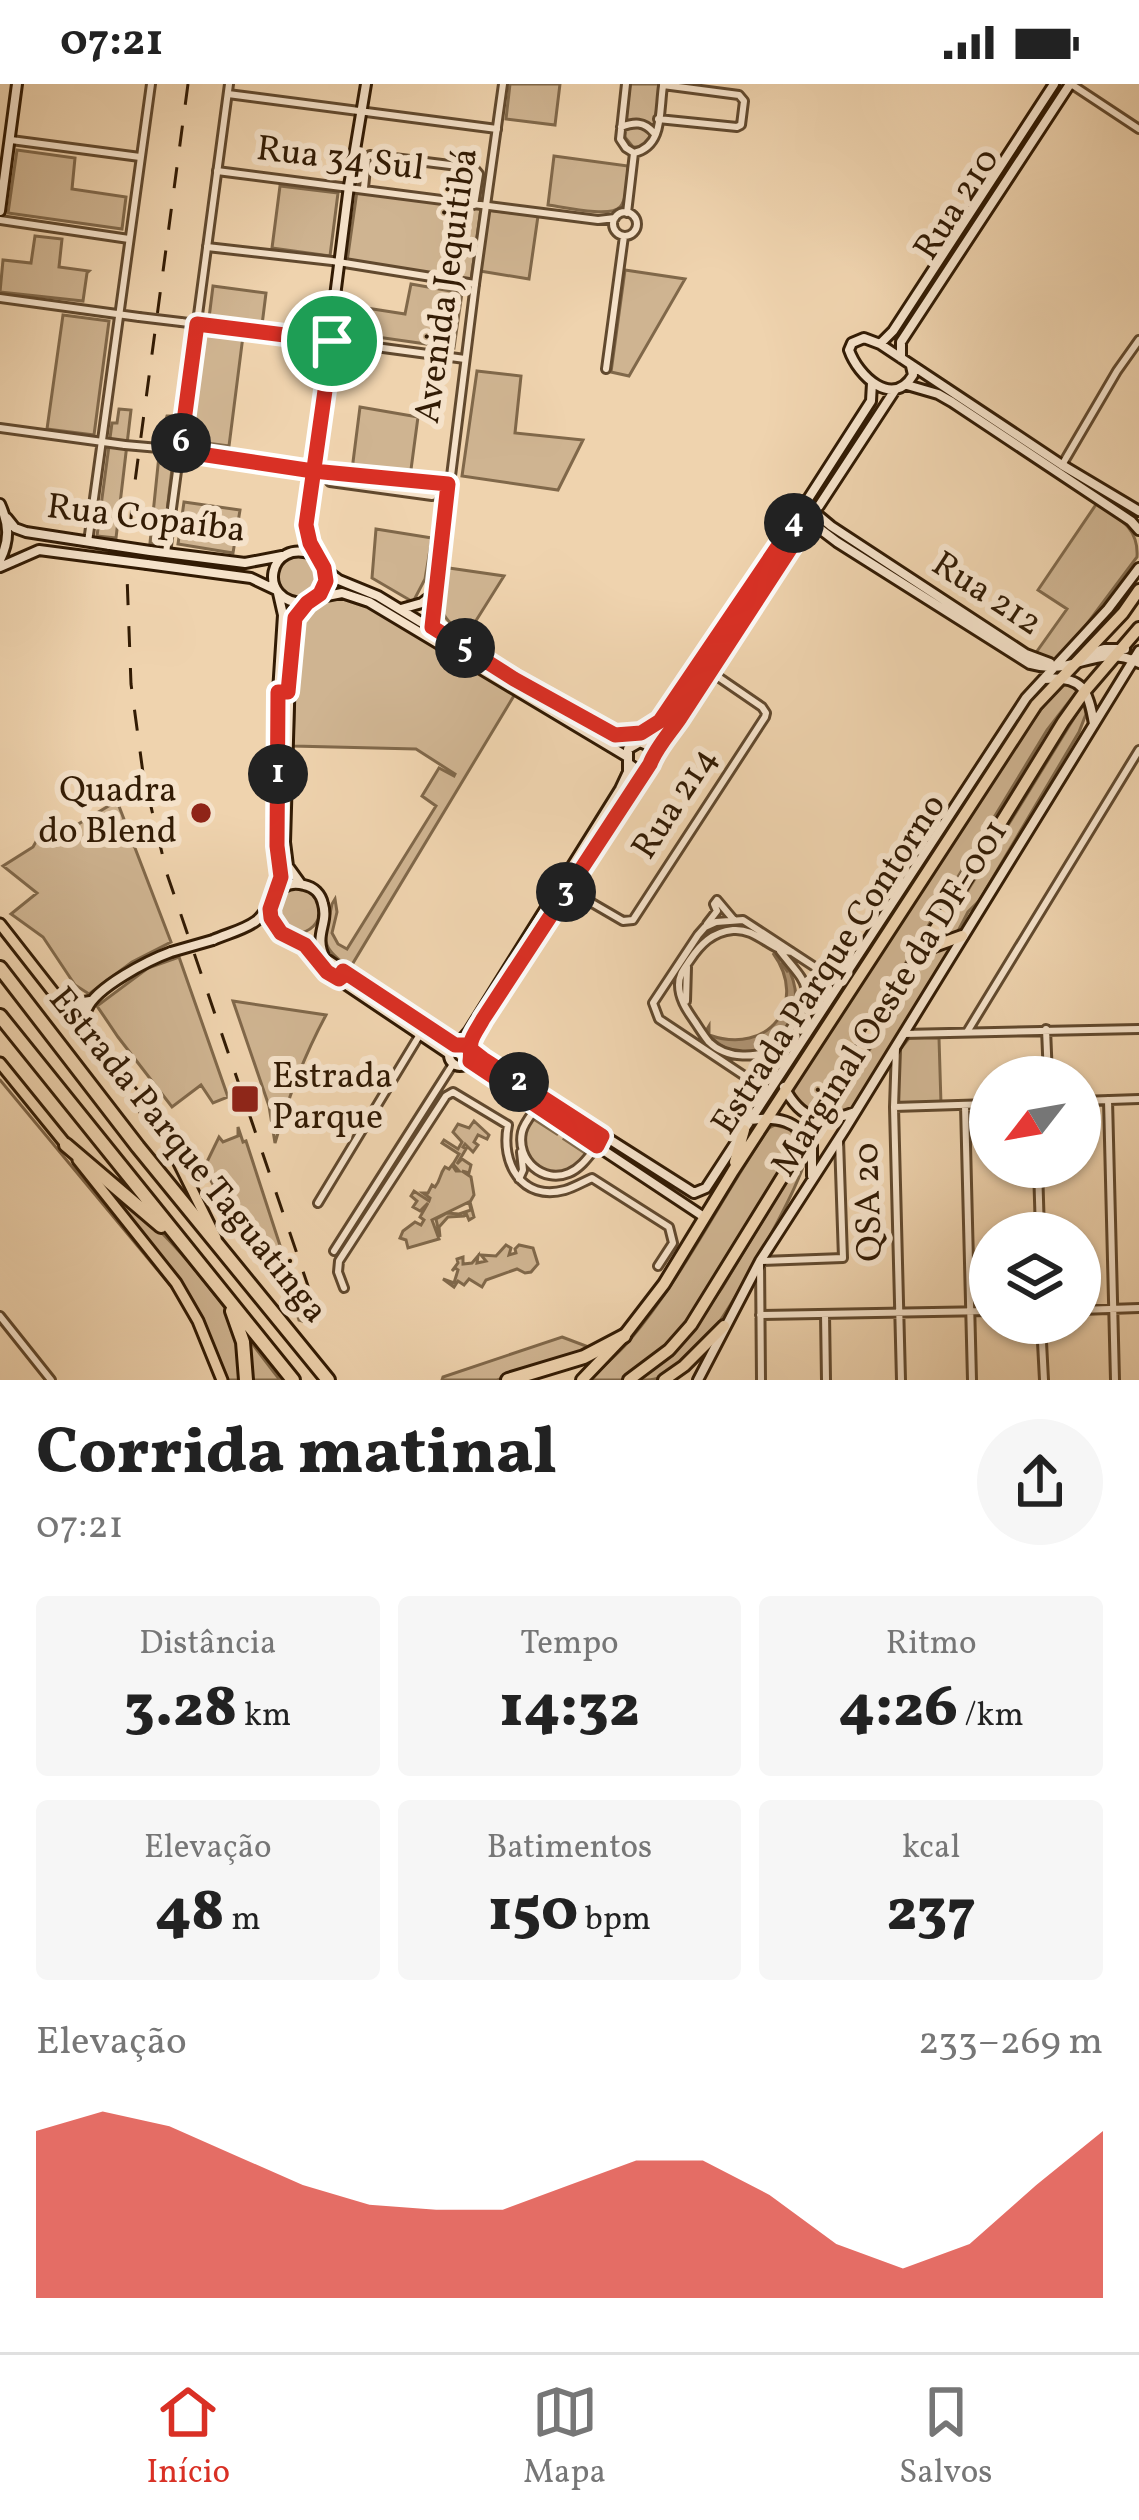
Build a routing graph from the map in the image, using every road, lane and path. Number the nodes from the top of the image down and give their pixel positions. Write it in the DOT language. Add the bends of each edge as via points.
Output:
graph roads {
  1 [pos="17,84"];
  2 [pos="151,84"];
  3 [pos="229,84"];
  4 [pos="366,84"];
  5 [pos="503,84"];
  6 [pos="626,84"];
  7 [pos="1054,84"];
  8 [pos="1070,84"];
  9 [pos="663,85"];
  10 [pos="228,94"];
  11 [pos="362,112"];
  12 [pos="658,119"];
  13 [pos="621,127"];
  14 [pos="497,129"];
  15 [pos="1139,129"];
  16 [pos="656,136"];
  17 [pos="11,140"];
  18 [pos="634,153"];
  19 [pos="140,157"];
  20 [pos="217,171"];
  21 [pos="350,186"];
  22 [pos="364,188"];
  23 [pos="475,205"];
  24 [pos="486,206"];
  25 [pos="627,212"];
  26 [pos="0,216"];
  27 [pos="615,218"];
  28 [pos="598,220"];
  29 [pos="615,229"];
  30 [pos="624,236"];
  31 [pos="129,239"];
  32 [pos="207,247"];
  33 [pos="340,263"];
  34 [pos="475,284"];
  35 [pos="0,298"];
  36 [pos="119,314"];
  37 [pos="197,324"];
  38 [pos="1139,340"];
  39 [pos="332,341"];
  40 [pos="880,344"];
  41 [pos="465,359"];
  42 [pos="901,359"];
  43 [pos="911,366"];
  44 [pos="606,369"];
  45 [pos="872,382"];
  46 [pos="907,385"];
  47 [pos="895,390"];
  48 [pos="0,428"];
  49 [pos="103,441"];
  50 [pos="180,451"];
  51 [pos="1062,465"];
  52 [pos="313,471"];
  53 [pos="331,472"];
  54 [pos="434,483"];
  55 [pos="448,484"];
  56 [pos="1108,491"];
  57 [pos="808,499"];
  58 [pos="1102,501"];
  59 [pos="0,504"];
  60 [pos="1139,511"];
  61 [pos="798,517"];
  62 [pos="814,517"];
  63 [pos="7,518"];
  64 [pos="1139,530"];
  65 [pos="88,542"];
  66 [pos="166,553"];
  67 [pos="282,556"];
  68 [pos="317,557"];
  69 [pos="0,564"];
  70 [pos="324,568"];
  71 [pos="1139,568"];
  72 [pos="1139,590"];
  73 [pos="277,591"];
  74 [pos="435,592"];
  75 [pos="311,600"];
  76 [pos="400,608"];
  77 [pos="432,627"];
  78 [pos="1139,628"];
  79 [pos="431,639"];
  80 [pos="1119,651"];
  81 [pos="1138,656"];
  82 [pos="1030,664"];
  83 [pos="1066,666"];
  84 [pos="711,672"];
  85 [pos="513,683"];
  86 [pos="1085,691"];
  87 [pos="283,692"];
  88 [pos="536,697"];
  89 [pos="1026,698"];
  90 [pos="660,721"];
  91 [pos="1094,725"];
  92 [pos="615,735"];
  93 [pos="638,743"];
  94 [pos="612,748"];
  95 [pos="1139,750"];
  96 [pos="652,752"];
  97 [pos="627,760"];
  98 [pos="646,768"];
  99 [pos="620,789"];
  100 [pos="959,820"];
  101 [pos="944,822"];
  102 [pos="301,884"];
  103 [pos="568,889"];
  104 [pos="274,896"];
  105 [pos="733,919"];
  106 [pos="322,923"];
  107 [pos="0,924"];
  108 [pos="252,925"];
  109 [pos="705,927"];
  110 [pos="281,933"];
  111 [pos="962,936"];
  112 [pos="296,938"];
  113 [pos="923,950"];
  114 [pos="780,952"];
  115 [pos="792,952"];
  116 [pos="0,968"];
  117 [pos="827,975"];
  118 [pos="341,976"];
  119 [pos="360,988"];
  120 [pos="61,1000"];
  121 [pos="92,1001"];
  122 [pos="0,1016"];
  123 [pos="85,1029"];
  124 [pos="1046,1029"];
  125 [pos="1139,1030"];
  126 [pos="967,1032"];
  127 [pos="903,1034"];
  128 [pos="419,1036"];
  129 [pos="896,1046"];
  130 [pos="454,1052"];
  131 [pos="470,1056"];
  132 [pos="1047,1056"];
  133 [pos="0,1063"];
  134 [pos="779,1075"];
  135 [pos="875,1078"];
  136 [pos="758,1085"];
  137 [pos="895,1089"];
  138 [pos="785,1090"];
  139 [pos="1139,1099"];
  140 [pos="1101,1100"];
  141 [pos="1108,1100"];
  142 [pos="965,1105"];
  143 [pos="969,1105"];
  144 [pos="537,1107"];
  145 [pos="894,1107"];
  146 [pos="855,1112"];
  147 [pos="769,1117"];
  148 [pos="818,1118"];
  149 [pos="508,1125"];
  150 [pos="747,1125"];
  151 [pos="523,1134"];
  152 [pos="602,1136"];
  153 [pos="807,1136"];
  154 [pos="839,1138"];
  155 [pos="66,1145"];
  156 [pos="597,1146"];
  157 [pos="525,1154"];
  158 [pos="733,1171"];
  159 [pos="556,1176"];
  160 [pos="812,1178"];
  161 [pos="519,1179"];
  162 [pos="538,1191"];
  163 [pos="318,1202"];
  164 [pos="704,1217"];
  165 [pos="188,1250"];
  166 [pos="334,1250"];
  167 [pos="224,1254"];
  168 [pos="760,1261"];
  169 [pos="658,1266"];
  170 [pos="969,1271"];
  171 [pos="344,1288"];
  172 [pos="223,1293"];
  173 [pos="1101,1309"];
  174 [pos="1114,1309"];
  175 [pos="1139,1309"];
  176 [pos="969,1312"];
  177 [pos="900,1313"];
  178 [pos="825,1314"];
  179 [pos="0,1316"];
  180 [pos="760,1316"];
  181 [pos="724,1326"];
  182 [pos="624,1336"];
  183 [pos="971,1344"];
  184 [pos="1043,1344"];
  185 [pos="51,1380"];
  186 [pos="222,1380"];
  187 [pos="246,1380"];
  188 [pos="293,1380"];
  189 [pos="332,1380"];
  190 [pos="508,1380"];
  191 [pos="582,1380"];
  192 [pos="629,1380"];
  193 [pos="664,1380"];
  194 [pos="698,1380"];
  195 [pos="761,1380"];
  196 [pos="826,1380"];
  197 [pos="902,1380"];
  198 [pos="972,1380"];
  199 [pos="1044,1380"];
  200 [pos="1115,1380"];
  1 -- 17 [label="main road"];
  2 -- 19 [label="street"];
  3 -- 10 [label="street"];
  4 -- 11 [label="main road"];
  5 -- 14 [label="street, Avenida Jequitibá"];
  6 -- 13 [label="street"];
  7 -- 40 [label="main road, Rua 210"];
  8 -- 15 [label="street"];
  8 -- 42 [label="main road, Rua 210" via="901,342"];
  9 -- 12 [label="street"];
  9 -- 12 [label="street" via="744,101 737,127"];
  10 -- 11 [label="street"];
  10 -- 20 [label="street"];
  11 -- 14 [label="street"];
  11 -- 21 [label="main road"];
  12 -- 16 [label="street"];
  13 -- 16 [label="street" via="641,123"];
  13 -- 18 [label="street" via="622,144"];
  14 -- 24 [label="street, Avenida Jequitibá"];
  16 -- 18 [label="street" via="649,149"];
  17 -- 19 [label="street"];
  17 -- 26 [label="main road"];
  18 -- 25 [label="street"];
  19 -- 31 [label="street"];
  20 -- 21 [label="street, Rua 34 Sul"];
  20 -- 32 [label="street"];
  21 -- 22 [label="street, Rua 34 Sul"];
  21 -- 33 [label="main road"];
  22 -- 23 [label="street, Rua 34 Sul"];
  22 -- 23 [label="street" via="370,155 474,168"];
  23 -- 24 [label="street, Rua 34 Sul"];
  24 -- 28 [label="street, Rua 34 Sul"];
  24 -- 34 [label="street, Avenida Jequitibá"];
  25 -- 27 [label="street"];
  25 -- 30 [label="street" via="637,228"];
  26 -- 31 [label="street"];
  27 -- 28 [label="street, Rua 34 Sul"];
  27 -- 29 [label="street"];
  28 -- 29 [label="street, Rua 34 Sul"];
  29 -- 30 [label="street"];
  30 -- 44 [label="street"];
  31 -- 36 [label="street"];
  32 -- 33 [label="street"];
  32 -- 37 [label="street"];
  33 -- 34 [label="street"];
  33 -- 39 [label="main road"];
  34 -- 41 [label="street, Avenida Jequitibá"];
  35 -- 36 [label="street"];
  36 -- 37 [label="street, bridge"];
  36 -- 49 [label="street"];
  37 -- 39 [label="street"];
  37 -- 50 [label="street"];
  38 -- 51 [label="street"];
  39 -- 41 [label="street"];
  39 -- 52 [label="main road"];
  40 -- 42 [label="main road"];
  40 -- 45 [label="main road, Rua 210" via="864,338 849,350"];
  41 -- 55 [label="street, Avenida Jequitibá"];
  42 -- 43 [label="main road"];
  43 -- 46 [label="main road"];
  43 -- 51 [label="main road"];
  45 -- 47 [label="main road"];
  45 -- 57 [label="main road" via="871,401"];
  46 -- 47 [label="main road"];
  46 -- 58 [label="main road" via="952,402"];
  47 -- 62 [label="main road"];
  48 -- 49 [label="street"];
  49 -- 50 [label="street, bridge"];
  49 -- 65 [label="street"];
  50 -- 52 [label="street"];
  50 -- 66 [label="street"];
  51 -- 56 [label="main road"];
  52 -- 53 [label="street"];
  52 -- 68 [label="main road" via="307,534"];
  53 -- 54 [label="street"];
  53 -- 54 [label="street" via="330,482 432,496"];
  54 -- 55 [label="street"];
  55 -- 74 [label="street, Avenida Jequitibá"];
  56 -- 58 [label="main road"];
  56 -- 60 [label="main road"];
  57 -- 61 [label="main road"];
  57 -- 62 [label="main road"];
  58 -- 64 [label="main road"];
  59 -- 63 [label="main road"];
  61 -- 62 [label="main road"];
  61 -- 90 [label="main road"];
  62 -- 82 [label="main road" via="837,542"];
  62 -- 83 [label="main road, Rua 212" via="1026,654"];
  62 -- 84 [label="main road"];
  63 -- 65 [label="main road, Rua Copaíba" via="26,532"];
  63 -- 69 [label="main road"];
  65 -- 66 [label="main road, Rua Copaíba, bridge"];
  66 -- 67 [label="main road, Rua Copaíba" via="245,563"];
  67 -- 68 [label="main road" via="300,550"];
  67 -- 73 [label="main road" via="273,572"];
  68 -- 70 [label="main road"];
  69 -- 73 [label="main road, Rua Copaíba, bridge" via="39,550 251,578"];
  70 -- 75 [label="main road" via="326,581"];
  70 -- 76 [label="main road"];
  71 -- 83 [label="main road"];
  72 -- 83 [label="highway, Estrada Parque Contorno"];
  73 -- 75 [label="main road" via="291,602"];
  73 -- 87 [label="main road"];
  74 -- 76 [label="main road"];
  74 -- 77 [label="street, Avenida Jequitibá"];
  75 -- 79 [label="main road" via="356,597"];
  75 -- 87 [label="main road" via="293,626"];
  76 -- 77 [label="main road"];
  77 -- 79 [label="street, Avenida Jequitibá"];
  77 -- 85 [label="main road"];
  78 -- 80 [label="highway, Estrada Parque Contorno"];
  79 -- 85 [label="main road"];
  80 -- 81 [label="main road"];
  80 -- 83 [label="main road, Rua 212"];
  80 -- 86 [label="highway, Estrada Parque Contorno"];
  81 -- 91 [label="main road, Marginal Oeste da DF-001"];
  82 -- 83 [label="main road, Rua 212"];
  82 -- 89 [label="main road"];
  83 -- 86 [label="main road"];
  83 -- 89 [label="main road"];
  83 -- 100 [label="highway, Estrada Parque Contorno"];
  84 -- 96 [label="main road"];
  84 -- 103 [label="street, Rua 214" via="762,706 765,717 633,920"];
  85 -- 88 [label="main road"];
  86 -- 91 [label="main road"];
  86 -- 113 [label="highway, Estrada Parque Contorno"];
  87 -- 102 [label="main road" via="285,842"];
  87 -- 104 [label="main road" via="281,877"];
  88 -- 92 [label="main road"];
  88 -- 94 [label="main road"];
  89 -- 101 [label="main road"];
  90 -- 92 [label="main road"];
  90 -- 93 [label="main road"];
  91 -- 111 [label="main road, Marginal Oeste da DF-001"];
  92 -- 93 [label="main road"];
  93 -- 96 [label="main road"];
  93 -- 97 [label="main road"];
  94 -- 97 [label="main road"];
  94 -- 99 [label="main road" via="623,765"];
  95 -- 126 [label="street"];
  96 -- 98 [label="main road"];
  97 -- 98 [label="main road"];
  97 -- 99 [label="main road"];
  98 -- 103 [label="main road"];
  99 -- 130 [label="main road"];
  100 -- 101 [label="highway"];
  100 -- 138 [label="highway, Estrada Parque Contorno"];
  101 -- 134 [label="main road"];
  102 -- 104 [label="main road"];
  102 -- 106 [label="main road" via="322,899"];
  103 -- 131 [label="main road" via="483,1019"];
  104 -- 108 [label="main road"];
  104 -- 110 [label="main road" via="271,918"];
  105 -- 109 [label="street"];
  105 -- 109 [label="street" via="717,900"];
  105 -- 115 [label="street"];
  106 -- 112 [label="main road"];
  106 -- 118 [label="main road" via="321,951"];
  107 -- 120 [label="main road"];
  108 -- 110 [label="main road"];
  108 -- 121 [label="main road, bridge" via="138,967"];
  109 -- 136 [label="street" via="653,1003 655,1012"];
  110 -- 112 [label="main road"];
  111 -- 113 [label="highway"];
  111 -- 127 [label="main road, Marginal Oeste da DF-001"];
  112 -- 118 [label="main road"];
  113 -- 148 [label="highway, Estrada Parque Contorno"];
  114 -- 114 [label="street" via="735,929 702,943 680,975 684,1004 720,1051 742,1056 776,1046 794,1022 808,995"];
  114 -- 115 [label="street"];
  115 -- 117 [label="street"];
  116 -- 167 [label="highway, Estrada Parque Taguatinga"];
  118 -- 119 [label="main road"];
  119 -- 128 [label="main road"];
  119 -- 130 [label="main road"];
  120 -- 121 [label="main road"];
  120 -- 123 [label="main road"];
  121 -- 123 [label="main road"];
  122 -- 165 [label="highway, Estrada Parque Taguatinga"];
  123 -- 167 [label="main road" via="165,1135"];
  124 -- 125 [label="street"];
  124 -- 126 [label="street"];
  124 -- 132 [label="street"];
  126 -- 127 [label="street"];
  127 -- 129 [label="main road, Marginal Oeste da DF-001"];
  128 -- 130 [label="main road"];
  128 -- 163 [label="street"];
  129 -- 135 [label="main road, Marginal Oeste da DF-001"];
  129 -- 137 [label="street, QSA 20"];
  130 -- 131 [label="main road" via="465,1045"];
  130 -- 131 [label="main road" via="460,1066"];
  130 -- 166 [label="street"];
  131 -- 144 [label="main road"];
  131 -- 152 [label="main road"];
  133 -- 155 [label="main road"];
  134 -- 138 [label="main road"];
  134 -- 150 [label="main road"];
  135 -- 137 [label="street, QSA 20" via="888,1077"];
  135 -- 146 [label="main road, Marginal Oeste da DF-001"];
  137 -- 145 [label="street, QSA 20"];
  138 -- 147 [label="highway, Estrada Parque Contorno"];
  138 -- 148 [label="main road"];
  139 -- 141 [label="street"];
  140 -- 141 [label="street"];
  141 -- 174 [label="street"];
  142 -- 143 [label="street"];
  142 -- 145 [label="street"];
  142 -- 170 [label="street"];
  144 -- 151 [label="street"];
  144 -- 156 [label="main road"];
  145 -- 177 [label="street, QSA 20"];
  146 -- 148 [label="main road"];
  146 -- 154 [label="main road, Marginal Oeste da DF-001"];
  147 -- 150 [label="main road"];
  147 -- 153 [label="main road"];
  147 -- 158 [label="highway, Estrada Parque Contorno"];
  148 -- 153 [label="highway, Estrada Parque Contorno"];
  149 -- 151 [label="street"];
  149 -- 161 [label="street" via="507,1156"];
  149 -- 171 [label="street" via="449,1093 339,1261"];
  150 -- 152 [label="main road" via="706,1188 694,1193"];
  150 -- 158 [label="highway"];
  151 -- 157 [label="street"];
  151 -- 161 [label="street"];
  152 -- 156 [label="street"];
  153 -- 160 [label="main road"];
  153 -- 192 [label="highway, Estrada Parque Contorno" via="691,1324"];
  154 -- 160 [label="main road, Marginal Oeste da DF-001"];
  154 -- 168 [label="street" via="843,1258"];
  155 -- 165 [label="highway"];
  155 -- 186 [label="main road" via="176,1283"];
  156 -- 159 [label="street" via="574,1171"];
  156 -- 164 [label="main road"];
  157 -- 159 [label="street" via="537,1171"];
  157 -- 161 [label="street" via="529,1168"];
  158 -- 164 [label="highway, Estrada Parque Contorno"];
  159 -- 162 [label="street"];
  160 -- 168 [label="main road, Marginal Oeste da DF-001"];
  161 -- 162 [label="street"];
  162 -- 169 [label="street" via="563,1191 589,1178 672,1231"];
  164 -- 182 [label="highway, Estrada Parque Contorno"];
  165 -- 172 [label="highway, Estrada Parque Taguatinga"];
  167 -- 189 [label="highway, Estrada Parque Taguatinga"];
  168 -- 180 [label="street"];
  168 -- 181 [label="main road, Marginal Oeste da DF-001"];
  172 -- 187 [label="highway" via="238,1325"];
  172 -- 188 [label="highway, Estrada Parque Taguatinga"];
  173 -- 174 [label="street"];
  174 -- 175 [label="street"];
  174 -- 200 [label="street"];
  176 -- 177 [label="street"];
  177 -- 178 [label="street"];
  177 -- 197 [label="street, QSA 20"];
  178 -- 180 [label="street"];
  178 -- 196 [label="street"];
  179 -- 185 [label="street"];
  180 -- 195 [label="street"];
  181 -- 193 [label="highway"];
  181 -- 194 [label="main road, Marginal Oeste da DF-001"];
  182 -- 190 [label="highway"];
  182 -- 191 [label="highway, Estrada Parque Contorno"];
  183 -- 198 [label="street"];
  184 -- 199 [label="street"];
}
